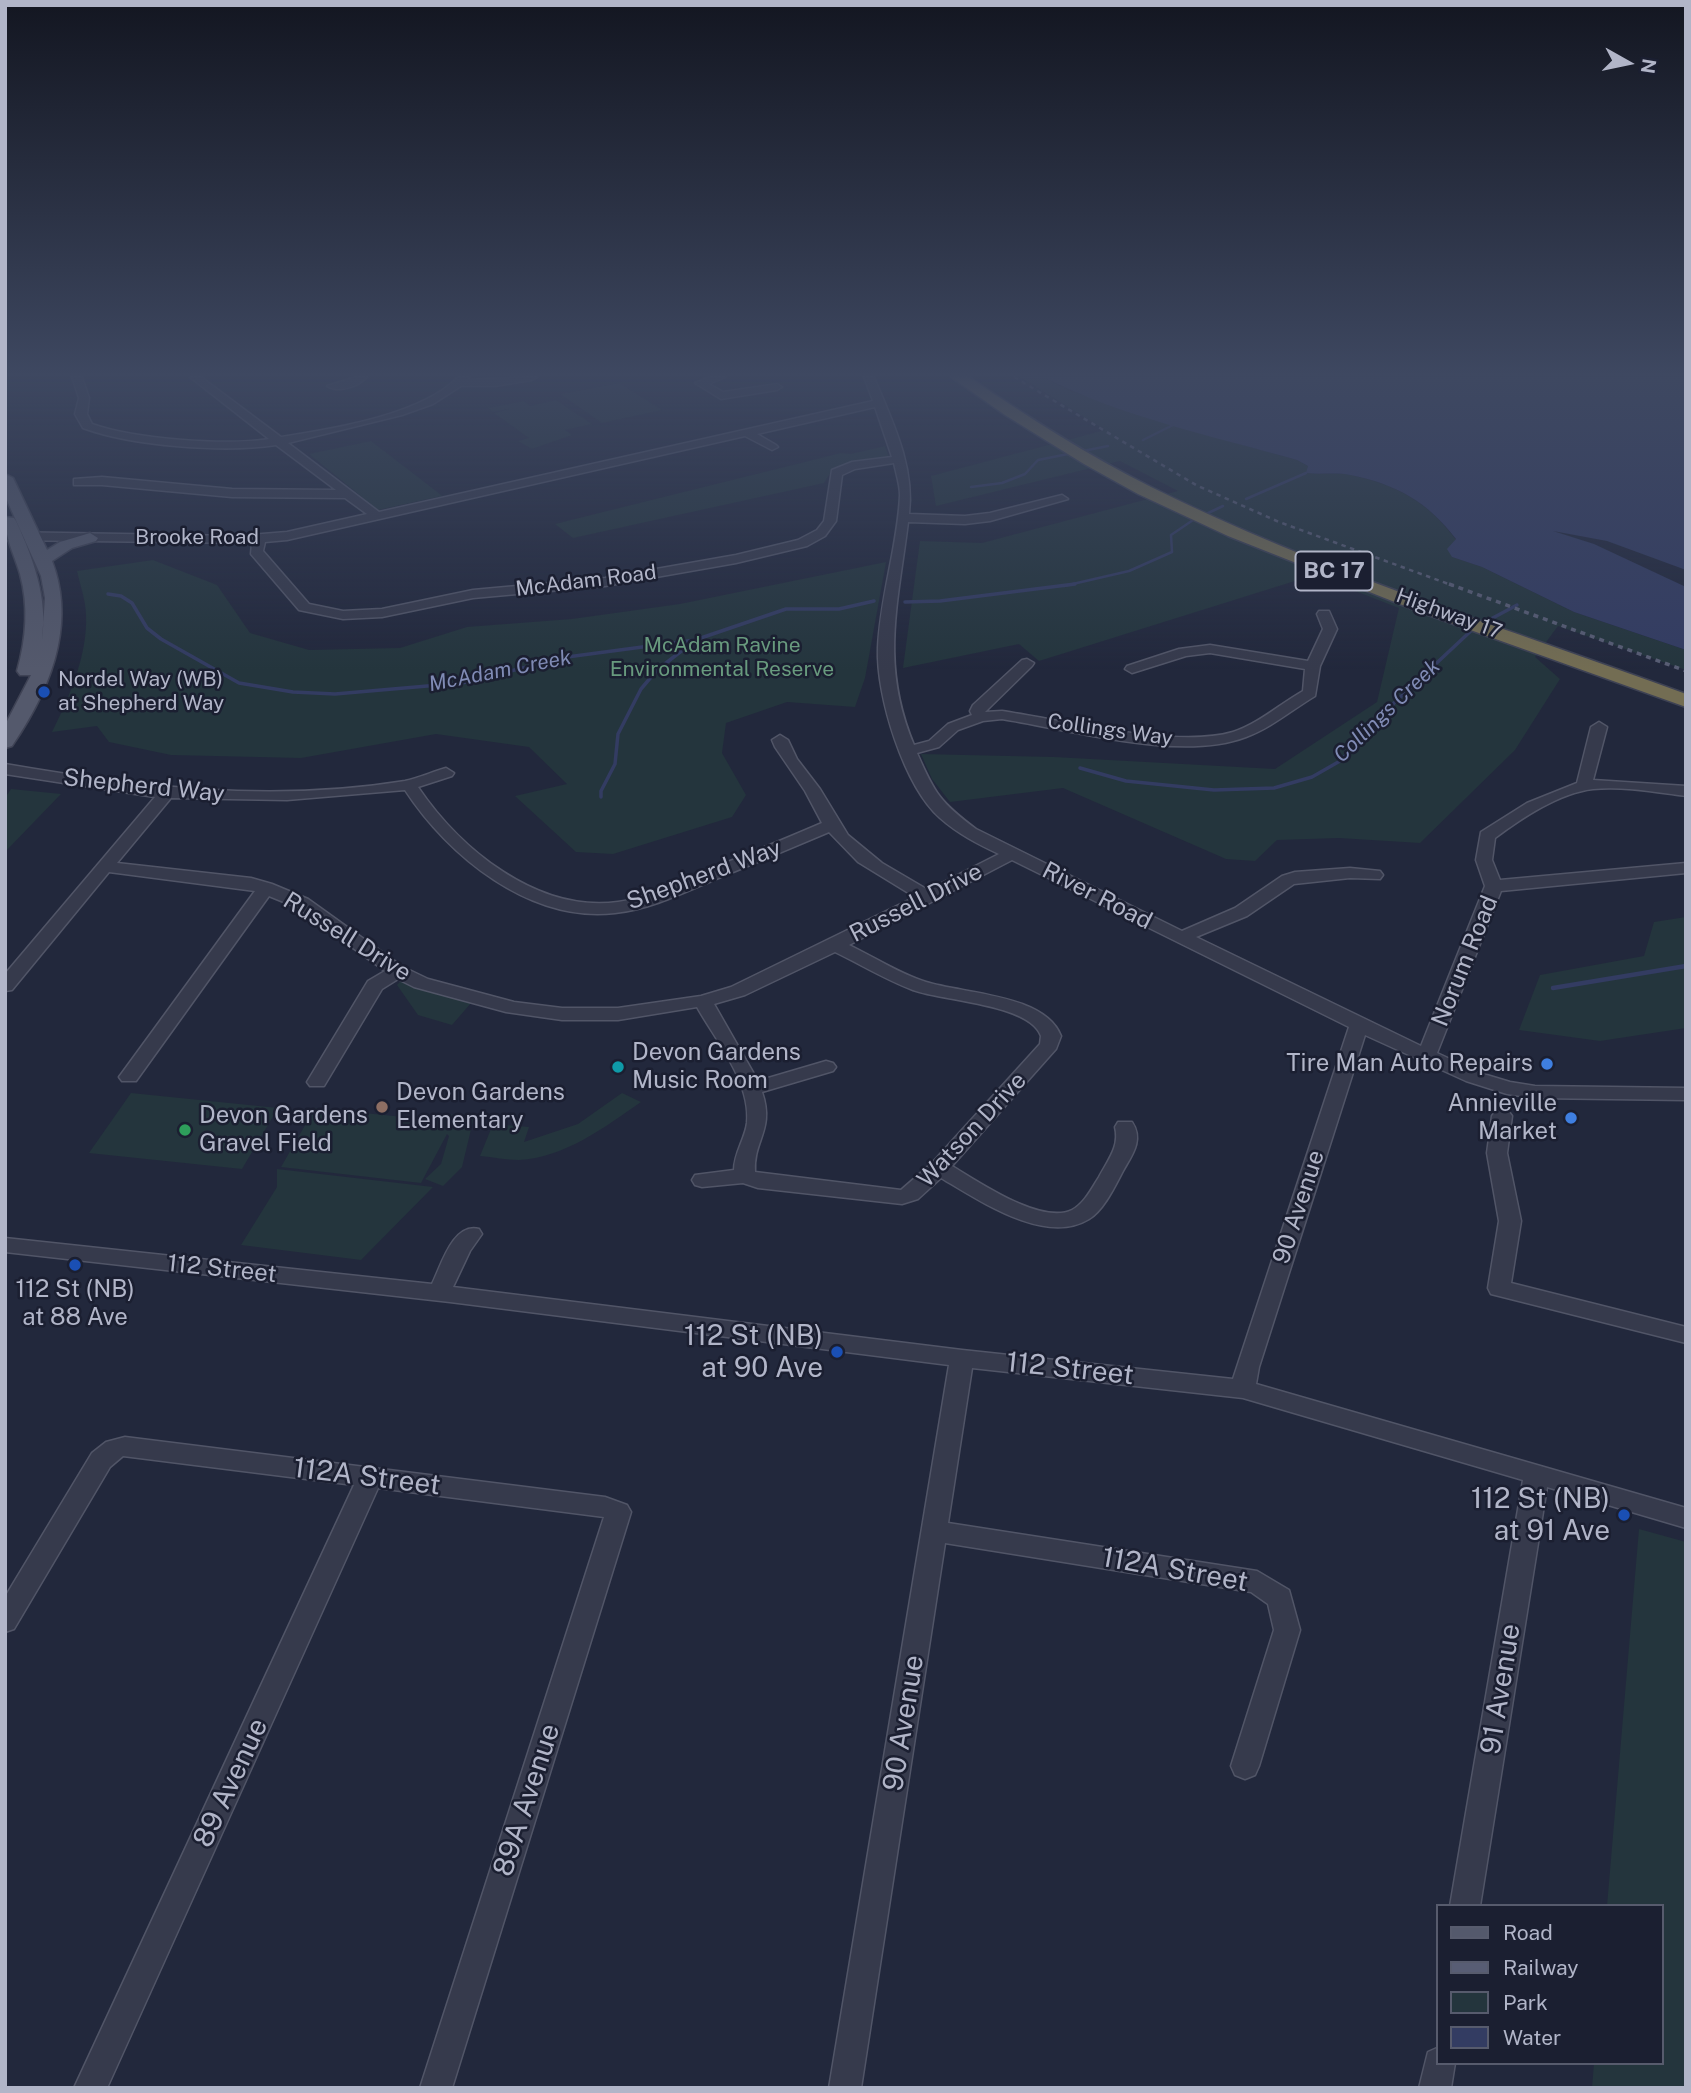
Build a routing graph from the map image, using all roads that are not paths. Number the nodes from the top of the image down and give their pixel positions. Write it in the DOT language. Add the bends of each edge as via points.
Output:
graph roads {
  1 [pos="323,475"];
  2 [pos="559,475"];
  3 [pos="836,475"];
  4 [pos="903,475"];
  5 [pos="1125,475"];
  6 [pos="5,478"];
  7 [pos="78,482"];
  8 [pos="348,494"];
  9 [pos="1062,499"];
  10 [pos="5,514"];
  11 [pos="377,516"];
  12 [pos="902,519"];
  13 [pos="9,536"];
  14 [pos="31,537"];
  15 [pos="90,538"];
  16 [pos="259,539"];
  17 [pos="43,560"];
  18 [pos="1324,614"];
  19 [pos="1521,636"];
  20 [pos="1027,663"];
  21 [pos="1313,666"];
  22 [pos="1132,669"];
  23 [pos="1686,692"];
  24 [pos="1686,701"];
  25 [pos="5,713"];
  26 [pos="981,717"];
  27 [pos="1599,727"];
  28 [pos="780,740"];
  29 [pos="5,742"];
  30 [pos="907,751"];
  31 [pos="5,769"];
  32 [pos="446,773"];
  33 [pos="409,785"];
  34 [pos="1584,785"];
  35 [pos="1686,791"];
  36 [pos="167,793"];
  37 [pos="832,825"];
  38 [pos="1012,854"];
  39 [pos="107,867"];
  40 [pos="1686,868"];
  41 [pos="1374,875"];
  42 [pos="1494,886"];
  43 [pos="266,888"];
  44 [pos="928,897"];
  45 [pos="1180,938"];
  46 [pos="835,945"];
  47 [pos="397,971"];
  48 [pos="5,986"];
  49 [pos="703,1002"];
  50 [pos="1359,1026"];
  51 [pos="1426,1057"];
  52 [pos="826,1067"];
  53 [pos="129,1077"];
  54 [pos="317,1082"];
  55 [pos="752,1089"];
  56 [pos="1686,1094"];
  57 [pos="1502,1116"];
  58 [pos="1125,1127"];
  59 [pos="939,1168"];
  60 [pos="745,1176"];
  61 [pos="702,1180"];
  62 [pos="471,1234"];
  63 [pos="5,1245"];
  64 [pos="439,1293"];
  65 [pos="1686,1335"];
  66 [pos="962,1358"];
  67 [pos="1243,1389"];
  68 [pos="1537,1473"];
  69 [pos="370,1477"];
  70 [pos="618,1512"];
  71 [pos="1686,1518"];
  72 [pos="934,1531"];
  73 [pos="5,1621"];
  74 [pos="1244,1766"];
  75 [pos="1465,1904"];
  76 [pos="1439,2065"];
  77 [pos="90,2088"];
  78 [pos="436,2088"];
  79 [pos="845,2088"];
  80 [pos="1435,2088"];
  1 -- 8 [label="street"];
  2 -- 11 [label="street, Brooke Road"];
  3 -- 16 [label="street, McAdam Road" via="830,521 821,533 802,543 638,577 473,594 382,613 343,615 304,607 256,551"];
  4 -- 12 [label="street, River Road" via="906,493"];
  5 -- 19 [label="highway, Highway 17 / BC 17" via="1227,524"];
  6 -- 14 [label="main road"];
  7 -- 8 [label="street" via="232,493"];
  8 -- 11 [label="street"];
  9 -- 12 [label="street" via="990,517"];
  10 -- 13 [label="main road"];
  11 -- 16 [label="street, Brooke Road"];
  12 -- 30 [label="street, River Road" via="885,648 887,682"];
  13 -- 14 [label="street, Brooke Road"];
  13 -- 25 [label="main road" via="33,588 36,632 26,671"];
  14 -- 15 [label="street, Brooke Road"];
  14 -- 17 [label="main road"];
  15 -- 16 [label="street, Brooke Road"];
  15 -- 17 [label="main road" via="66,545"];
  17 -- 29 [label="main road" via="53,597 52,642 38,681"];
  18 -- 21 [label="street, Collings Way" via="1330,629"];
  19 -- 23 [label="highway, Highway 17 / BC 17"];
  19 -- 24 [label="highway, Highway 17 / BC 17"];
  20 -- 26 [label="street" via="978,708"];
  21 -- 22 [label="street" via="1210,649"];
  21 -- 26 [label="street, Collings Way" via="1310,693 1240,735 1222,739 1160,740 1014,717"];
  26 -- 30 [label="street, Collings Way" via="953,727 934,744"];
  27 -- 34 [label="street"];
  28 -- 37 [label="street"];
  30 -- 38 [label="street, River Road" via="926,792 945,814"];
  31 -- 36 [label="street, Shepherd Way"];
  32 -- 33 [label="street, Shepherd Way"];
  33 -- 36 [label="street, Shepherd Way" via="328,794"];
  33 -- 37 [label="street, Shepherd Way" via="425,813 473,860 538,895 593,908 651,900"];
  34 -- 35 [label="street"];
  34 -- 42 [label="street" via="1509,818 1487,836 1484,860"];
  36 -- 39 [label="street"];
  37 -- 44 [label="street" via="842,839 881,870"];
  38 -- 44 [label="street, Russell Drive"];
  38 -- 45 [label="street, River Road"];
  39 -- 43 [label="street, Russell Drive"];
  39 -- 48 [label="street"];
  40 -- 42 [label="street, Norum Road"];
  41 -- 45 [label="street" via="1288,880 1241,912"];
  42 -- 51 [label="street, Norum Road"];
  43 -- 47 [label="street, Russell Drive" via="303,903"];
  43 -- 53 [label="street"];
  44 -- 46 [label="street, Russell Drive"];
  45 -- 50 [label="street, River Road"];
  46 -- 49 [label="street, Russell Drive" via="762,981"];
  46 -- 59 [label="street, Watson Drive" via="919,986 1021,1010 1048,1028 1049,1045"];
  47 -- 49 [label="street, Russell Drive" via="447,992 562,1014 618,1014"];
  47 -- 54 [label="street" via="375,985"];
  49 -- 55 [label="street"];
  50 -- 51 [label="street, River Road"];
  50 -- 67 [label="street, 90 Avenue"];
  51 -- 56 [label="street, River Road" via="1507,1088"];
  52 -- 55 [label="street"];
  55 -- 60 [label="street" via="757,1124 743,1160"];
  57 -- 65 [label="street" via="1497,1153 1510,1221 1499,1288"];
  58 -- 59 [label="street" via="1126,1147 1092,1203 1073,1219 1028,1216"];
  59 -- 60 [label="street, Watson Drive" via="920,1188 902,1196"];
  60 -- 61 [label="street, Watson Drive"];
  62 -- 64 [label="street"];
  63 -- 64 [label="street, 112 Street"];
  64 -- 66 [label="street, 112 Street"];
  66 -- 67 [label="street, 112 Street"];
  66 -- 72 [label="street, 90 Avenue"];
  67 -- 68 [label="street, 112 Street"];
  68 -- 71 [label="street, 112 Street"];
  68 -- 75 [label="street, 91 Avenue"];
  69 -- 70 [label="street, 112A Street"];
  69 -- 73 [label="street, 112A Street" via="134,1446 115,1449 101,1460"];
  69 -- 77 [label="street, 89 Avenue"];
  70 -- 78 [label="street, 89A Avenue"];
  72 -- 74 [label="street, 112A Street" via="1257,1583 1280,1598 1287,1630"];
  72 -- 79 [label="street, 90 Avenue"];
  76 -- 80 [label="street"];
}
